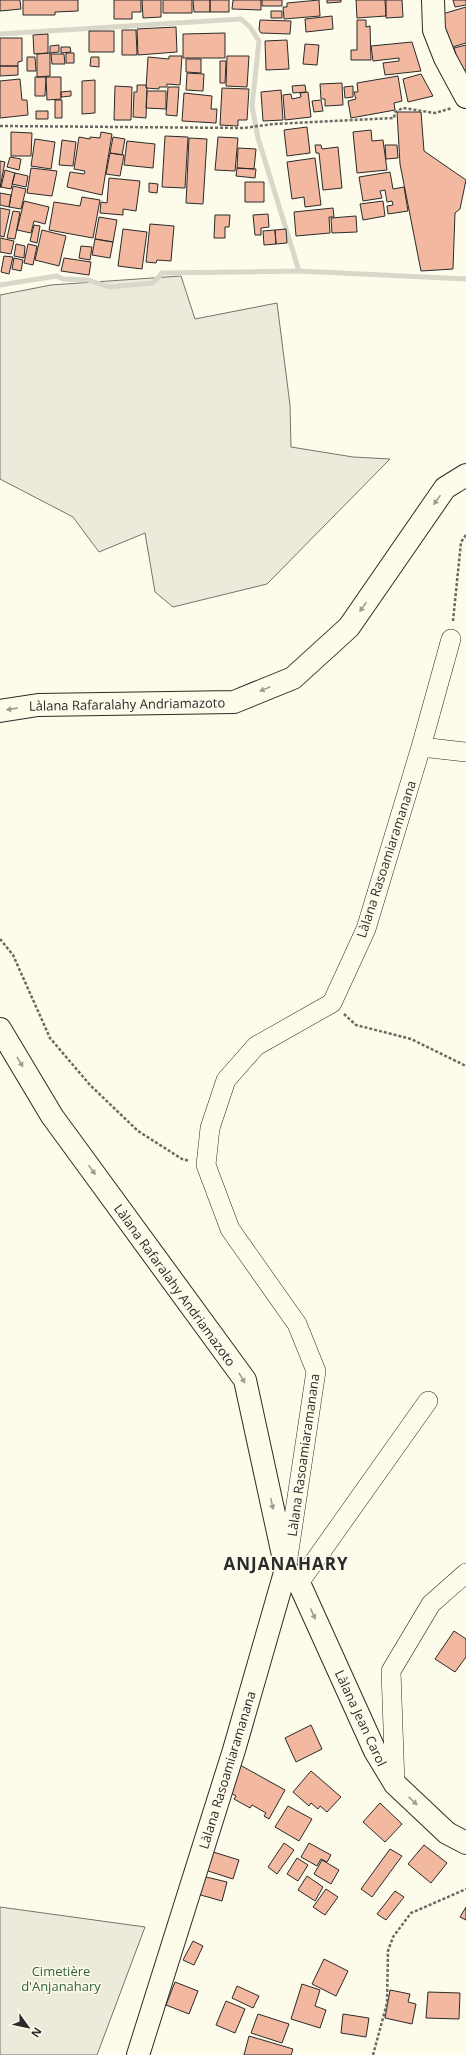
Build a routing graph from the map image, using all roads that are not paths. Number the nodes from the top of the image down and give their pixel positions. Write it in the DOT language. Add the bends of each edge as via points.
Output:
graph roads {
  1 [pos="433,0"];
  2 [pos="460,102"];
  3 [pos="466,475"];
  4 [pos="451,639"];
  5 [pos="0,711"];
  6 [pos="421,747"];
  7 [pos="466,752"];
  8 [pos="0,1029"];
  9 [pos="428,1400"];
  10 [pos="466,1573"];
  11 [pos="293,1576"];
  12 [pos="395,1784"];
  13 [pos="466,1843"];
  14 [pos="138,2055"];
  1 -- 2 [label="main road" via="434,30"];
  3 -- 5 [label="main road, Làlana Rafaralahy Andriamazoto, one-way" via="446,488 349,627 294,678 234,702 38,705"];
  4 -- 6 [label="street, Làlana Rasoamiaramanana"];
  6 -- 7 [label="street"];
  6 -- 11 [label="street, Làlana Rasoamiaramanana" via="366,929 332,1003 256,1046 226,1080 210,1128 206,1165 230,1229 296,1324 316,1371"];
  8 -- 11 [label="main road, Làlana Rafaralahy Andriamazoto, one-way" via="52,1116 245,1380"];
  9 -- 11 [label="street"];
  10 -- 12 [label="street" via="431,1604 391,1671"];
  11 -- 12 [label="main road, Làlana Jean Carol, one-way" via="375,1751"];
  11 -- 14 [label="main road, Làlana Rasoamiaramanana" via="234,1750"];
  12 -- 13 [label="main road, Làlana Jean Carol, one-way" via="447,1833"];
}
